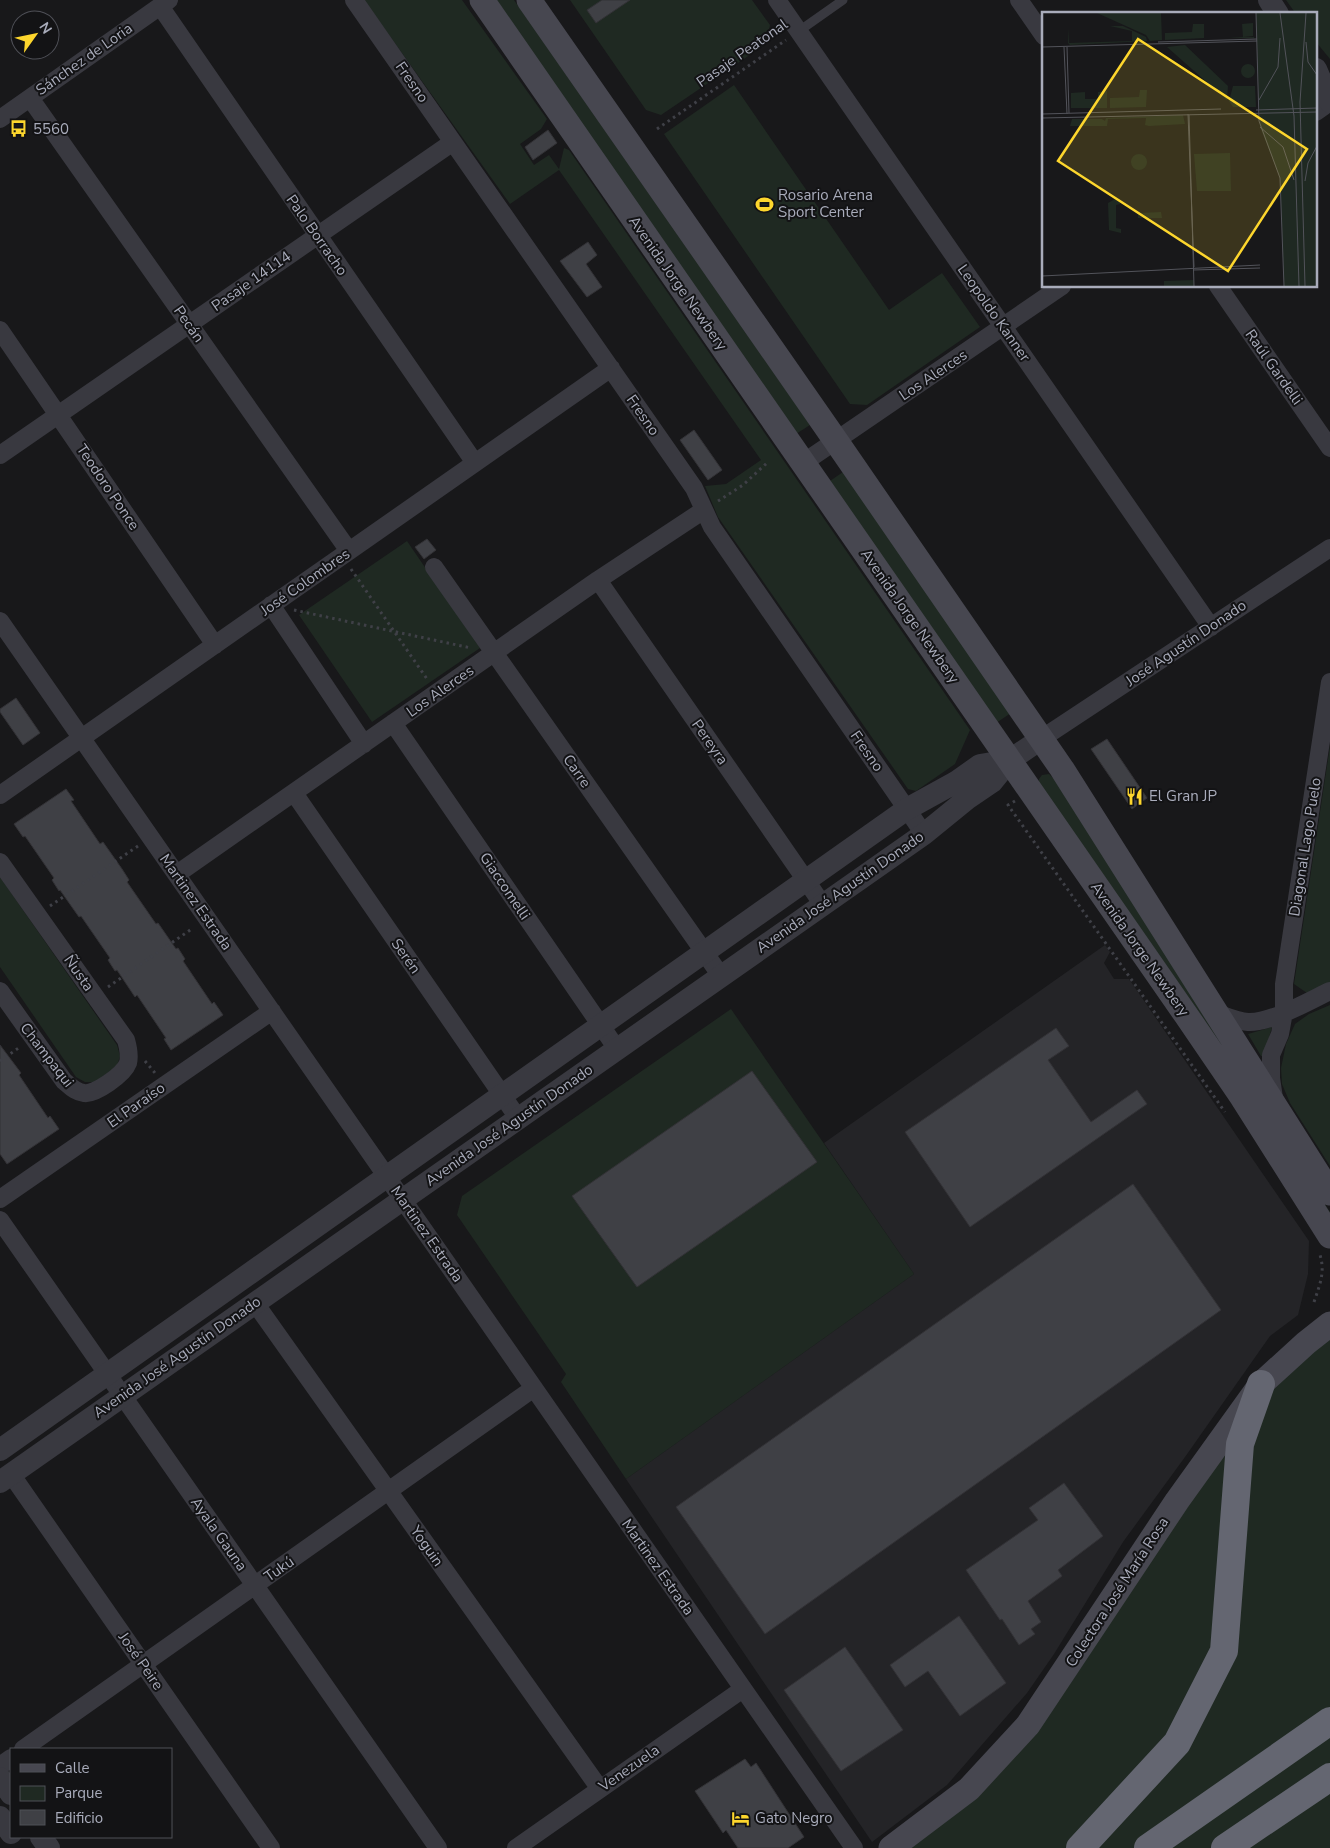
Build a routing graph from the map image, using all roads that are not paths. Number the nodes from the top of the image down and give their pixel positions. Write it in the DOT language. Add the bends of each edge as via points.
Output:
graph roads {
  1 [pos="354,0"];
  2 [pos="482,0"];
  3 [pos="529,0"];
  4 [pos="777,0"];
  5 [pos="843,0"];
  6 [pos="1019,0"];
  7 [pos="1269,0"];
  8 [pos="164,3"];
  9 [pos="1277,12"];
  10 [pos="798,31"];
  11 [pos="1042,33"];
  12 [pos="1318,69"];
  13 [pos="1318,73"];
  14 [pos="1330,78"];
  15 [pos="30,98"];
  16 [pos="1330,102"];
  17 [pos="1318,111"];
  18 [pos="0,119"];
  19 [pos="453,142"];
  20 [pos="318,236"];
  21 [pos="1059,288"];
  22 [pos="1219,288"];
  23 [pos="189,324"];
  24 [pos="1003,326"];
  25 [pos="0,330"];
  26 [pos="611,368"];
  27 [pos="58,415"];
  28 [pos="836,441"];
  29 [pos="1330,448"];
  30 [pos="0,455"];
  31 [pos="475,463"];
  32 [pos="803,463"];
  33 [pos="704,510"];
  34 [pos="1330,548"];
  35 [pos="346,554"];
  36 [pos="434,566"];
  37 [pos="598,580"];
  38 [pos="271,605"];
  39 [pos="0,621"];
  40 [pos="1210,627"];
  41 [pos="215,645"];
  42 [pos="494,653"];
  43 [pos="1330,682"];
  44 [pos="393,723"];
  45 [pos="82,738"];
  46 [pos="1041,739"];
  47 [pos="364,744"];
  48 [pos="1010,760"];
  49 [pos="294,793"];
  50 [pos="0,795"];
  51 [pos="907,809"];
  52 [pos="924,834"];
  53 [pos="0,862"];
  54 [pos="177,874"];
  55 [pos="806,880"];
  56 [pos="822,905"];
  57 [pos="704,952"];
  58 [pos="721,976"];
  59 [pos="0,991"];
  60 [pos="1330,992"];
  61 [pos="272,1011"];
  62 [pos="1214,1012"];
  63 [pos="1284,1012"];
  64 [pos="600,1026"];
  65 [pos="617,1049"];
  66 [pos="106,1084"];
  67 [pos="502,1095"];
  68 [pos="1275,1107"];
  69 [pos="518,1118"];
  70 [pos="387,1176"];
  71 [pos="1330,1193"];
  72 [pos="0,1199"];
  73 [pos="403,1199"];
  74 [pos="0,1220"];
  75 [pos="1323,1241"];
  76 [pos="255,1303"];
  77 [pos="1330,1324"];
  78 [pos="107,1374"];
  79 [pos="1261,1384"];
  80 [pos="534,1388"];
  81 [pos="123,1396"];
  82 [pos="0,1450"];
  83 [pos="5,1478"];
  84 [pos="388,1492"];
  85 [pos="255,1586"];
  86 [pos="143,1665"];
  87 [pos="743,1689"];
  88 [pos="1330,1721"];
  89 [pos="24,1748"];
  90 [pos="1330,1777"];
  91 [pos="0,1778"];
  92 [pos="600,1789"];
  93 [pos="10,1793"];
  94 [pos="271,1848"];
  95 [pos="438,1848"];
  96 [pos="516,1848"];
  97 [pos="854,1848"];
  98 [pos="891,1848"];
  99 [pos="1080,1848"];
  100 [pos="1148,1848"];
  101 [pos="1226,1848"];
  1 -- 19 [label="street, Fresno"];
  2 -- 32 [label="main road, Avenida Jorge Newbery"];
  3 -- 28 [label="main road, Avenida Jorge Newbery"];
  4 -- 10 [label="street, Leopoldo Kanner"];
  5 -- 10 [label="lane, Pasaje Peatonal"];
  6 -- 11 [label="street"];
  7 -- 9 [label="street"];
  8 -- 15 [label="street, Sánchez de Loria"];
  8 -- 20 [label="street, Palo Borracho"];
  10 -- 24 [label="street, Leopoldo Kanner"];
  12 -- 14 [label="street"];
  13 -- 16 [label="street"];
  15 -- 18 [label="street, Sánchez de Loria"];
  15 -- 23 [label="street, Pecán"];
  16 -- 17 [label="street"];
  19 -- 20 [label="street, Pasaje 14114"];
  19 -- 26 [label="street, Fresno"];
  20 -- 23 [label="street, Pasaje 14114"];
  20 -- 31 [label="street, Palo Borracho"];
  21 -- 24 [label="street, Los Alerces"];
  22 -- 29 [label="street, Raúl Gardelli"];
  23 -- 27 [label="street, Pasaje 14114"];
  23 -- 35 [label="street, Pecán"];
  24 -- 28 [label="street, Los Alerces"];
  24 -- 40 [label="street, Leopoldo Kanner"];
  25 -- 27 [label="street, Teodoro Ponce"];
  26 -- 31 [label="street, José Colombres"];
  26 -- 33 [label="street, Fresno" via="694,488"];
  27 -- 30 [label="street, Pasaje 14114"];
  27 -- 41 [label="street, Teodoro Ponce"];
  28 -- 32 [label="street, Los Alerces"];
  28 -- 46 [label="main road, Avenida Jorge Newbery"];
  31 -- 35 [label="street, José Colombres"];
  32 -- 48 [label="main road, Avenida Jorge Newbery"];
  33 -- 37 [label="street, Los Alerces"];
  33 -- 51 [label="street, Fresno" via="717,535"];
  34 -- 40 [label="street, José Agustín Donado"];
  35 -- 38 [label="street, José Colombres"];
  36 -- 42 [label="street, Carre"];
  37 -- 42 [label="street, Los Alerces"];
  37 -- 55 [label="street, Pereyra"];
  38 -- 41 [label="street, José Colombres"];
  38 -- 47 [label="street"];
  39 -- 45 [label="street, Martinez Estrada"];
  40 -- 46 [label="street, José Agustín Donado"];
  41 -- 45 [label="street, José Colombres"];
  42 -- 44 [label="street, Los Alerces"];
  42 -- 57 [label="street, Carre"];
  43 -- 63 [label="street, Diagonal Lago Puelo" via="1284,984"];
  44 -- 47 [label="street, Los Alerces"];
  44 -- 64 [label="street, Giaccomelli"];
  45 -- 50 [label="street, José Colombres"];
  45 -- 54 [label="street, Martinez Estrada"];
  46 -- 48 [label="street, Avenida José Agustín Donado"];
  46 -- 62 [label="main road, Avenida Jorge Newbery"];
  47 -- 49 [label="street, Los Alerces"];
  48 -- 51 [label="street, Avenida José Agustín Donado" via="980,765"];
  48 -- 52 [label="street, Avenida José Agustín Donado" via="992,782"];
  48 -- 75 [label="main road, Avenida Jorge Newbery" via="1242,1097"];
  49 -- 54 [label="street, Los Alerces"];
  49 -- 67 [label="street, Serén"];
  51 -- 52 [label="street, Fresno"];
  51 -- 55 [label="street, Avenida José Agustín Donado"];
  52 -- 56 [label="street, Avenida José Agustín Donado"];
  53 -- 66 [label="street, Ñusta" via="126,1040 128,1063 123,1072"];
  54 -- 61 [label="street, Martinez Estrada"];
  55 -- 56 [label="street, Pereyra"];
  55 -- 57 [label="street, Avenida José Agustín Donado"];
  56 -- 58 [label="street, Avenida José Agustín Donado"];
  57 -- 58 [label="street, Carre"];
  57 -- 64 [label="street, Avenida José Agustín Donado"];
  58 -- 65 [label="street, Avenida José Agustín Donado"];
  59 -- 66 [label="street, Champaqui" via="64,1081 85,1094 93,1093"];
  60 -- 63 [label="street"];
  61 -- 70 [label="street, Martinez Estrada"];
  61 -- 72 [label="street, El Paraíso"];
  62 -- 63 [label="street" via="1251,1022"];
  62 -- 68 [label="main road, Avenida Jorge Newbery"];
  63 -- 68 [label="street, Diagonal Lago Puelo" via="1280,1034 1271,1055"];
  64 -- 65 [label="street, Giaccomelli"];
  64 -- 67 [label="street, Avenida José Agustín Donado"];
  65 -- 69 [label="street, Avenida José Agustín Donado"];
  67 -- 69 [label="street, Serén"];
  67 -- 70 [label="street, Avenida José Agustín Donado"];
  68 -- 71 [label="main road, Avenida Jorge Newbery"];
  69 -- 73 [label="street, Avenida José Agustín Donado"];
  70 -- 73 [label="street, Martinez Estrada"];
  70 -- 78 [label="street, Avenida José Agustín Donado"];
  73 -- 76 [label="street, Avenida José Agustín Donado"];
  73 -- 80 [label="street, Martinez Estrada"];
  74 -- 78 [label="street, Ayala Gauna"];
  76 -- 81 [label="street, Avenida José Agustín Donado"];
  76 -- 84 [label="street, Yoguin"];
  77 -- 79 [label="main road, Colectora José María Rosa"];
  78 -- 81 [label="street, Ayala Gauna"];
  78 -- 82 [label="street, Avenida José Agustín Donado"];
  79 -- 98 [label="main road, Colectora José María Rosa" via="1177,1501 1028,1726 969,1789"];
  79 -- 99 [label="highway" via="1240,1444 1224,1651 1177,1743"];
  80 -- 84 [label="street, Tukú"];
  80 -- 87 [label="street, Martinez Estrada"];
  81 -- 83 [label="street, Avenida José Agustín Donado"];
  81 -- 85 [label="street, Ayala Gauna"];
  83 -- 86 [label="street, José Peire"];
  84 -- 85 [label="street, Tukú"];
  84 -- 92 [label="street, Yoguin"];
  85 -- 86 [label="street, Tukú"];
  85 -- 95 [label="street, Ayala Gauna"];
  86 -- 89 [label="street, Tukú"];
  86 -- 94 [label="street, José Peire"];
  87 -- 92 [label="street, Venezuela"];
  87 -- 97 [label="street, Martinez Estrada"];
  88 -- 100 [label="highway"];
  90 -- 101 [label="highway"];
  91 -- 93 [label="street"];
  92 -- 96 [label="street, Venezuela"];
}
